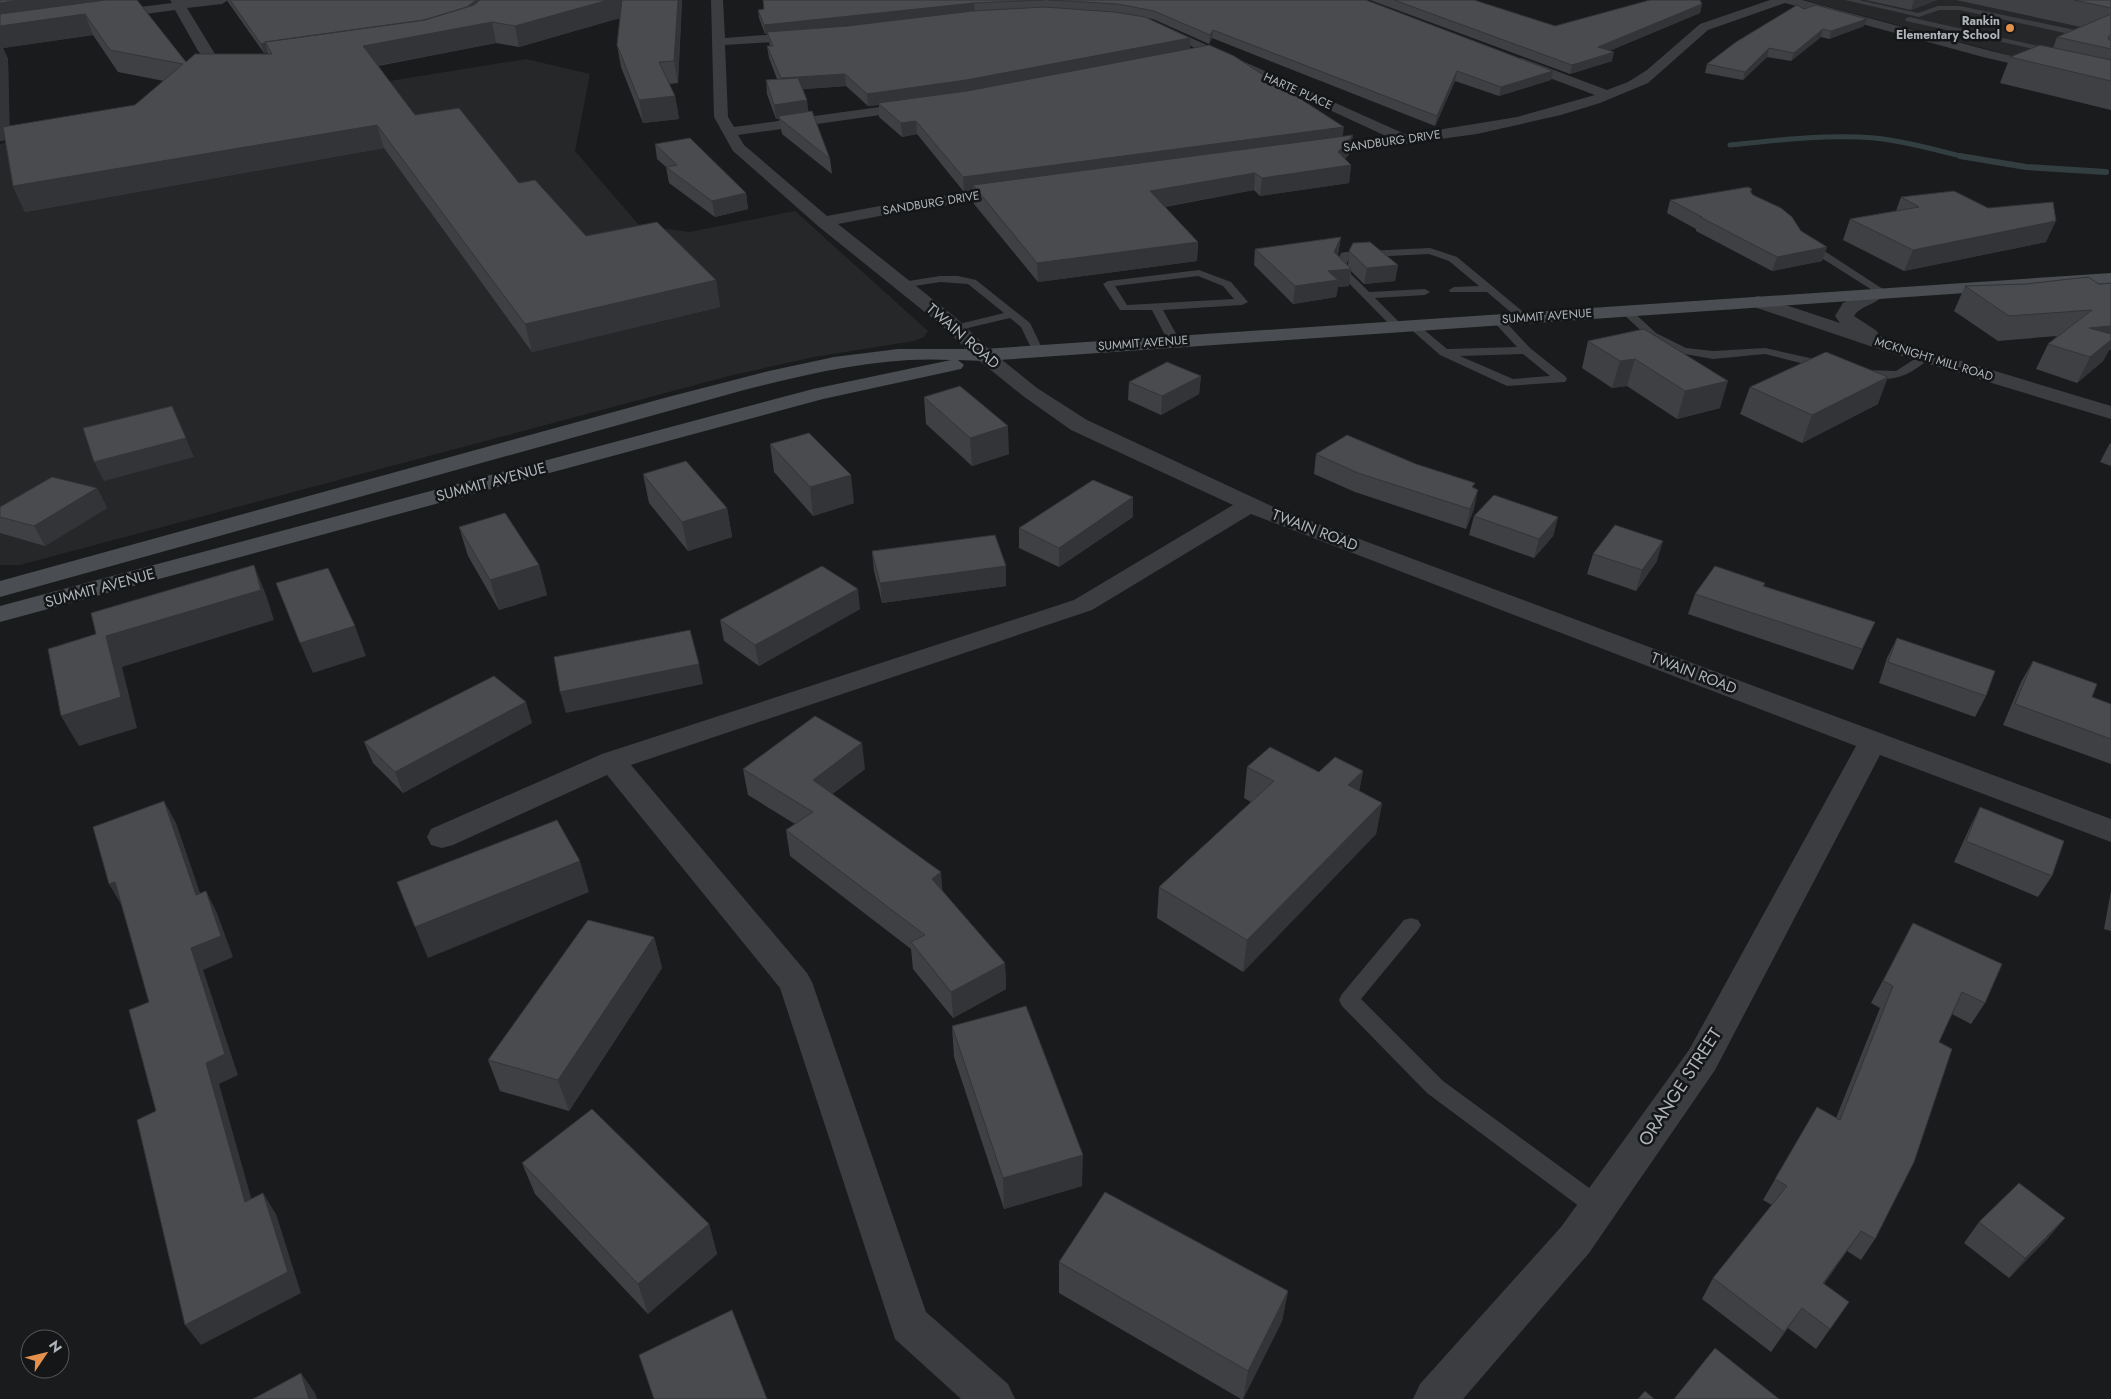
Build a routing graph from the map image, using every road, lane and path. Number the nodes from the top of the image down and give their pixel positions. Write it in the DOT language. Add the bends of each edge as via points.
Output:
graph roads {
  1 [pos="222,0"];
  2 [pos="717,0"];
  3 [pos="1782,0"];
  4 [pos="1788,0"];
  5 [pos="1849,0"];
  6 [pos="178,3"];
  7 [pos="1931,11"];
  8 [pos="1919,15"];
  9 [pos="94,17"];
  10 [pos="1909,19"];
  11 [pos="1969,19"];
  12 [pos="1141,22"];
  13 [pos="1888,27"];
  14 [pos="818,35"];
  15 [pos="718,42"];
  16 [pos="2062,45"];
  17 [pos="1210,51"];
  18 [pos="1182,56"];
  19 [pos="1508,58"];
  20 [pos="257,60"];
  21 [pos="2024,63"];
  22 [pos="2111,82"];
  23 [pos="1608,95"];
  24 [pos="930,104"];
  25 [pos="729,132"];
  26 [pos="1404,139"];
  27 [pos="1296,154"];
  28 [pos="1029,189"];
  29 [pos="824,222"];
  30 [pos="1802,236"];
  31 [pos="2109,284"];
  32 [pos="902,285"];
  33 [pos="1949,288"];
  34 [pos="1490,289"];
  35 [pos="1454,290"];
  36 [pos="1425,292"];
  37 [pos="1879,293"];
  38 [pos="1366,295"];
  39 [pos="1967,299"];
  40 [pos="1758,302"];
  41 [pos="1156,307"];
  42 [pos="1626,311"];
  43 [pos="1013,314"];
  44 [pos="1524,318"];
  45 [pos="1498,320"];
  46 [pos="1405,326"];
  47 [pos="955,328"];
  48 [pos="1174,341"];
  49 [pos="1886,345"];
  50 [pos="1037,350"];
  51 [pos="1526,350"];
  52 [pos="1444,353"];
  53 [pos="984,356"];
  54 [pos="1924,357"];
  55 [pos="1840,369"];
  56 [pos="1858,372"];
  57 [pos="2111,413"];
  58 [pos="1250,505"];
  59 [pos="0,589"];
  60 [pos="0,614"];
  61 [pos="1874,740"];
  62 [pos="612,761"];
  63 [pos="2111,831"];
  64 [pos="442,837"];
  65 [pos="1411,925"];
  66 [pos="1598,1208"];
  67 [pos="993,1399"];
  68 [pos="1435,1399"];
  1 -- 6 [label="street"];
  2 -- 15 [label="street, TWAIN ROAD"];
  3 -- 23 [label="street, SANDBURG DRIVE" via="1705,27 1636,84"];
  4 -- 13 [label="street"];
  5 -- 8 [label="lane"];
  6 -- 9 [label="street"];
  6 -- 20 [label="street" via="211,57 238,63"];
  7 -- 8 [label="lane"];
  7 -- 11 [label="lane"];
  7 -- 16 [label="lane" via="1960,8 2072,32 2080,39"];
  8 -- 10 [label="lane"];
  10 -- 13 [label="lane"];
  10 -- 16 [label="lane"];
  12 -- 17 [label="street, HARTE PLACE"];
  13 -- 21 [label="street"];
  14 -- 15 [label="street"];
  15 -- 25 [label="street, TWAIN ROAD" via="721,117"];
  16 -- 21 [label="lane"];
  17 -- 18 [label="street"];
  17 -- 26 [label="street, HARTE PLACE"];
  19 -- 23 [label="street"];
  21 -- 22 [label="street"];
  23 -- 26 [label="street, SANDBURG DRIVE" via="1560,112 1492,127"];
  24 -- 25 [label="street"];
  25 -- 29 [label="street, TWAIN ROAD" via="738,148"];
  26 -- 27 [label="street, SANDBURG DRIVE"];
  28 -- 29 [label="street, SANDBURG DRIVE" via="901,207"];
  29 -- 32 [label="street, TWAIN ROAD"];
  30 -- 37 [label="lane" via="1801,241"];
  31 -- 33 [label="main road, SUMMIT AVENUE" via="2089,279 2022,288"];
  32 -- 43 [label="lane" via="940,279 965,280"];
  32 -- 47 [label="street, TWAIN ROAD"];
  33 -- 37 [label="main road, SUMMIT AVENUE"];
  33 -- 39 [label="lane"];
  34 -- 35 [label="lane"];
  34 -- 38 [label="lane" via="1453,259 1430,251 1345,255 1339,268"];
  34 -- 44 [label="lane"];
  36 -- 38 [label="lane"];
  37 -- 40 [label="main road, SUMMIT AVENUE"];
  37 -- 49 [label="street" via="1850,307 1844,316"];
  38 -- 46 [label="lane"];
  40 -- 42 [label="main road, SUMMIT AVENUE"];
  40 -- 49 [label="street, MCKNIGHT MILL ROAD"];
  41 -- 41 [label="lane" via="1124,308 1108,284 1199,274 1227,284 1242,302"];
  41 -- 48 [label="lane"];
  42 -- 44 [label="main road, SUMMIT AVENUE"];
  42 -- 55 [label="lane" via="1652,335 1683,352 1713,355 1765,351"];
  43 -- 47 [label="lane"];
  43 -- 50 [label="lane" via="1026,325"];
  44 -- 45 [label="main road, SUMMIT AVENUE"];
  45 -- 46 [label="main road, SUMMIT AVENUE"];
  45 -- 51 [label="lane"];
  46 -- 48 [label="main road, SUMMIT AVENUE"];
  46 -- 52 [label="lane"];
  47 -- 53 [label="street, TWAIN ROAD"];
  48 -- 50 [label="main road, SUMMIT AVENUE"];
  49 -- 54 [label="street, MCKNIGHT MILL ROAD"];
  50 -- 53 [label="main road, SUMMIT AVENUE"];
  51 -- 52 [label="lane"];
  51 -- 52 [label="lane" via="1561,379 1511,383"];
  53 -- 58 [label="street, TWAIN ROAD" via="1079,425"];
  53 -- 59 [label="main road, SUMMIT AVENUE" via="929,353 858,360 778,376 516,444"];
  53 -- 60 [label="main road, SUMMIT AVENUE" via="940,369 820,393"];
  54 -- 56 [label="lane" via="1913,369 1886,377"];
  54 -- 57 [label="street, MCKNIGHT MILL ROAD"];
  58 -- 61 [label="street, TWAIN ROAD"];
  58 -- 62 [label="street" via="1083,605"];
  61 -- 63 [label="street, TWAIN ROAD"];
  61 -- 66 [label="street, ORANGE STREET" via="1702,1060"];
  62 -- 64 [label="street"];
  62 -- 67 [label="street" via="795,982 910,1326"];
  65 -- 66 [label="lane" via="1349,1000 1435,1087"];
  66 -- 68 [label="street, ORANGE STREET" via="1575,1240"];
}
